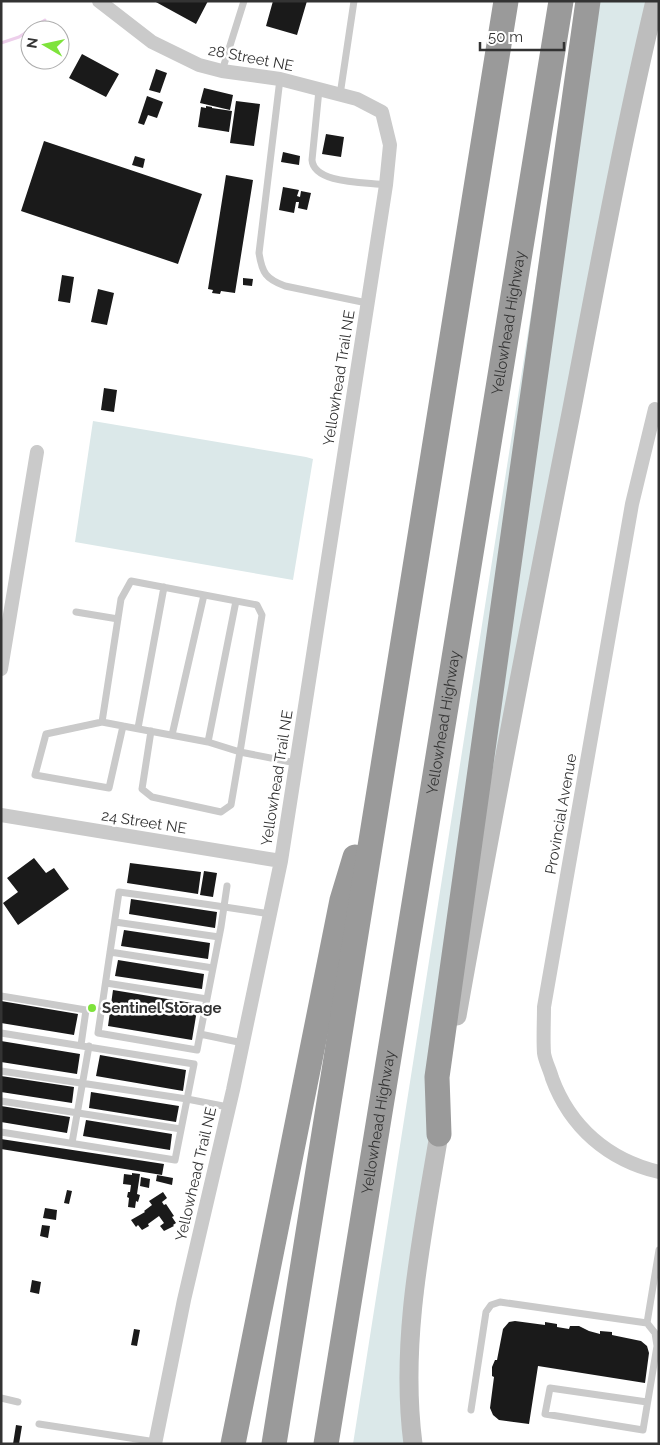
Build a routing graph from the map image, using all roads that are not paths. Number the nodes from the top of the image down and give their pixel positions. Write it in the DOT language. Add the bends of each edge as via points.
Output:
graph roads {
  1 [pos="99,1"];
  2 [pos="244,1"];
  3 [pos="354,1"];
  4 [pos="488,1"];
  5 [pos="506,1"];
  6 [pos="561,1"];
  7 [pos="588,1"];
  8 [pos="655,1"];
  9 [pos="222,71"];
  10 [pos="280,79"];
  11 [pos="319,90"];
  12 [pos="340,95"];
  13 [pos="382,112"];
  14 [pos="386,184"];
  15 [pos="474,200"];
  16 [pos="367,303"];
  17 [pos="659,395"];
  18 [pos="657,408"];
  19 [pos="37,452"];
  20 [pos="164,587"];
  21 [pos="204,595"];
  22 [pos="236,601"];
  23 [pos="76,612"];
  24 [pos="118,619"];
  25 [pos="1,669"];
  26 [pos="102,722"];
  27 [pos="123,726"];
  28 [pos="138,728"];
  29 [pos="152,731"];
  30 [pos="172,735"];
  31 [pos="208,742"];
  32 [pos="240,752"];
  33 [pos="296,763"];
  34 [pos="383,766"];
  35 [pos="1,815"];
  36 [pos="281,861"];
  37 [pos="227,886"];
  38 [pos="224,908"];
  39 [pos="271,914"];
  40 [pos="115,922"];
  41 [pos="219,937"];
  42 [pos="110,952"];
  43 [pos="213,968"];
  44 [pos="106,983"];
  45 [pos="1,996"];
  46 [pos="207,999"];
  47 [pos="1,1033"];
  48 [pos="200,1034"];
  49 [pos="242,1043"];
  50 [pos="85,1046"];
  51 [pos="197,1050"];
  52 [pos="194,1064"];
  53 [pos="1,1070"];
  54 [pos="82,1083"];
  55 [pos="187,1099"];
  56 [pos="1,1101"];
  57 [pos="228,1107"];
  58 [pos="77,1113"];
  59 [pos="180,1130"];
  60 [pos="1,1132"];
  61 [pos="439,1134"];
  62 [pos="72,1144"];
  63 [pos="659,1172"];
  64 [pos="659,1250"];
  65 [pos="647,1323"];
  66 [pos="1,1398"];
  67 [pos="18,1402"];
  68 [pos="647,1402"];
  69 [pos="471,1410"];
  70 [pos="39,1424"];
  71 [pos="156,1443"];
  72 [pos="233,1444"];
  73 [pos="274,1444"];
  74 [pos="326,1444"];
  75 [pos="413,1444"];
  1 -- 9 [label="street, 28 Street NE" via="152,42"];
  2 -- 9 [label="lane"];
  3 -- 12 [label="lane"];
  4 -- 15 [label="highway" via="481,58"];
  5 -- 15 [label="highway"];
  6 -- 74 [label="highway, Yellowhead Highway"];
  7 -- 61 [label="highway" via="437,1077"];
  8 -- 61 [label="main road" via="634,88 491,825"];
  9 -- 10 [label="street, 28 Street NE"];
  10 -- 11 [label="street, 28 Street NE"];
  10 -- 16 [label="lane" via="259,253 264,272 284,286"];
  11 -- 12 [label="street, 28 Street NE"];
  11 -- 14 [label="lane" via="312,160 316,171 328,178"];
  12 -- 13 [label="street, 28 Street NE" via="357,99"];
  13 -- 14 [label="street, Yellowhead Trail NE" via="390,145"];
  14 -- 16 [label="street, Yellowhead Trail NE"];
  15 -- 34 [label="highway"];
  16 -- 33 [label="street, Yellowhead Trail NE"];
  17 -- 18 [label="street, Provincial Avenue"];
  18 -- 63 [label="street, Provincial Avenue" via="630,513 545,998 544,1054 559,1098 572,1117 618,1158"];
  19 -- 25 [label="street"];
  20 -- 21 [label="lane"];
  20 -- 24 [label="lane" via="131,581 121,599"];
  20 -- 28 [label="lane"];
  21 -- 22 [label="lane"];
  21 -- 30 [label="lane"];
  22 -- 31 [label="lane"];
  22 -- 32 [label="lane" via="257,604 262,615"];
  23 -- 24 [label="lane"];
  24 -- 26 [label="lane"];
  26 -- 27 [label="lane"];
  26 -- 27 [label="lane" via="46,734 34,775 109,788"];
  27 -- 28 [label="lane"];
  28 -- 29 [label="lane"];
  29 -- 30 [label="lane"];
  29 -- 32 [label="lane" via="142,789 152,796 221,812 231,804"];
  30 -- 31 [label="lane"];
  31 -- 32 [label="lane"];
  32 -- 33 [label="lane"];
  33 -- 36 [label="street, Yellowhead Trail NE"];
  34 -- 72 [label="highway" via="342,900"];
  34 -- 73 [label="highway"];
  35 -- 36 [label="street, 24 Street NE"];
  36 -- 39 [label="street, Yellowhead Trail NE"];
  37 -- 38 [label="lane"];
  38 -- 39 [label="lane"];
  38 -- 40 [label="lane" via="120,892"];
  38 -- 41 [label="lane"];
  39 -- 49 [label="street, Yellowhead Trail NE"];
  40 -- 41 [label="lane"];
  40 -- 42 [label="lane"];
  41 -- 43 [label="lane"];
  42 -- 43 [label="lane"];
  42 -- 44 [label="lane"];
  43 -- 46 [label="lane"];
  44 -- 46 [label="lane"];
  44 -- 51 [label="lane" via="98,1033"];
  45 -- 50 [label="lane" via="86,1010"];
  46 -- 48 [label="lane"];
  47 -- 50 [label="lane"];
  48 -- 49 [label="lane"];
  48 -- 51 [label="lane"];
  49 -- 57 [label="street, Yellowhead Trail NE"];
  50 -- 52 [label="lane"];
  50 -- 54 [label="lane"];
  51 -- 52 [label="lane"];
  52 -- 55 [label="lane"];
  53 -- 54 [label="lane"];
  54 -- 55 [label="lane"];
  54 -- 58 [label="lane"];
  55 -- 57 [label="lane"];
  55 -- 59 [label="lane"];
  56 -- 58 [label="lane"];
  57 -- 71 [label="street, Yellowhead Trail NE" via="184,1300"];
  58 -- 59 [label="lane"];
  58 -- 62 [label="lane"];
  59 -- 62 [label="lane" via="175,1160"];
  60 -- 62 [label="lane"];
  61 -- 75 [label="main road" via="410,1332"];
  64 -- 65 [label="lane"];
  65 -- 68 [label="lane" via="655,1333 657,1346"];
  65 -- 69 [label="lane" via="500,1302 491,1305 486,1312"];
  66 -- 67 [label="lane"];
  68 -- 68 [label="lane" via="643,1430 545,1414 550,1388"];
  70 -- 71 [label="lane"];
}
